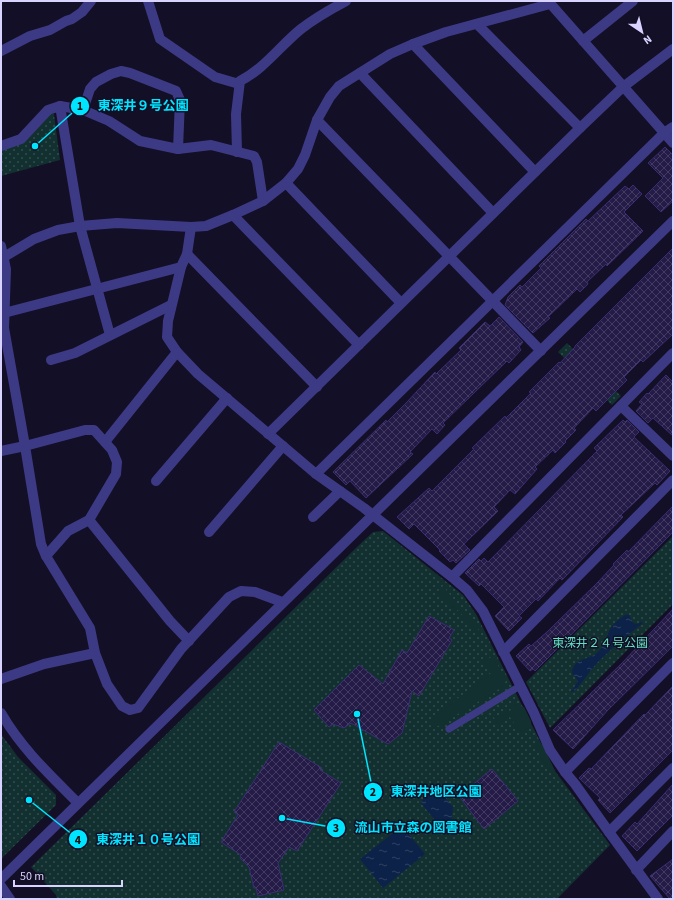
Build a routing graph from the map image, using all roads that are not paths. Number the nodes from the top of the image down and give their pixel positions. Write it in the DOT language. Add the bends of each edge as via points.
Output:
graph roads {
  1 [pos="91,1"];
  2 [pos="148,1"];
  3 [pos="346,1"];
  4 [pos="633,1"];
  5 [pos="549,2"];
  6 [pos="477,24"];
  7 [pos="583,41"];
  8 [pos="414,44"];
  9 [pos="673,49"];
  10 [pos="1,51"];
  11 [pos="360,73"];
  12 [pos="239,84"];
  13 [pos="623,87"];
  14 [pos="60,106"];
  15 [pos="82,110"];
  16 [pos="317,120"];
  17 [pos="673,127"];
  18 [pos="580,128"];
  19 [pos="664,133"];
  20 [pos="673,143"];
  21 [pos="1,146"];
  22 [pos="178,149"];
  23 [pos="237,152"];
  24 [pos="535,172"];
  25 [pos="286,183"];
  26 [pos="263,201"];
  27 [pos="493,213"];
  28 [pos="232,215"];
  29 [pos="673,222"];
  30 [pos="80,226"];
  31 [pos="191,227"];
  32 [pos="1,246"];
  33 [pos="187,254"];
  34 [pos="448,256"];
  35 [pos="2,257"];
  36 [pos="181,267"];
  37 [pos="97,289"];
  38 [pos="492,301"];
  39 [pos="402,302"];
  40 [pos="172,305"];
  41 [pos="4,312"];
  42 [pos="110,335"];
  43 [pos="359,345"];
  44 [pos="541,351"];
  45 [pos="177,352"];
  46 [pos="673,353"];
  47 [pos="51,360"];
  48 [pos="316,387"];
  49 [pos="227,398"];
  50 [pos="621,406"];
  51 [pos="268,434"];
  52 [pos="104,442"];
  53 [pos="25,446"];
  54 [pos="282,446"];
  55 [pos="1,450"];
  56 [pos="673,456"];
  57 [pos="316,474"];
  58 [pos="673,480"];
  59 [pos="156,481"];
  60 [pos="340,490"];
  61 [pos="372,515"];
  62 [pos="313,517"];
  63 [pos="89,520"];
  64 [pos="209,532"];
  65 [pos="46,556"];
  66 [pos="452,577"];
  67 [pos="282,602"];
  68 [pos="189,641"];
  69 [pos="503,652"];
  70 [pos="95,653"];
  71 [pos="673,663"];
  72 [pos="1,679"];
  73 [pos="520,686"];
  74 [pos="1,713"];
  75 [pos="449,730"];
  76 [pos="673,768"];
  77 [pos="564,772"];
  78 [pos="78,803"];
  79 [pos="673,831"];
  80 [pos="609,832"];
  81 [pos="636,870"];
  82 [pos="1,879"];
  83 [pos="1,886"];
  84 [pos="654,897"];
  85 [pos="10,899"];
  1 -- 10 [label="street" via="72,19"];
  2 -- 12 [label="street" via="160,39 215,77"];
  3 -- 12 [label="street" via="301,29"];
  4 -- 7 [label="street"];
  5 -- 6 [label="street"];
  5 -- 7 [label="street"];
  6 -- 8 [label="street"];
  6 -- 18 [label="street"];
  7 -- 13 [label="street"];
  8 -- 11 [label="street" via="390,54"];
  8 -- 24 [label="street"];
  9 -- 13 [label="street"];
  11 -- 16 [label="street" via="339,86"];
  11 -- 27 [label="street"];
  12 -- 23 [label="street" via="236,114"];
  13 -- 18 [label="street"];
  13 -- 19 [label="street"];
  14 -- 15 [label="street"];
  14 -- 21 [label="street" via="48,110 21,139"];
  14 -- 30 [label="street"];
  15 -- 22 [label="street" via="109,121 140,141"];
  15 -- 22 [label="street" via="90,89 96,82 121,71 176,91 180,100"];
  16 -- 25 [label="street" via="305,154"];
  16 -- 34 [label="street"];
  17 -- 19 [label="street"];
  18 -- 24 [label="street"];
  19 -- 20 [label="street"];
  19 -- 38 [label="street"];
  22 -- 23 [label="street" via="211,145"];
  23 -- 26 [label="street" via="254,156"];
  24 -- 27 [label="street"];
  25 -- 26 [label="street"];
  25 -- 39 [label="street"];
  26 -- 28 [label="street"];
  27 -- 34 [label="street"];
  28 -- 31 [label="street" via="206,226"];
  28 -- 43 [label="street"];
  29 -- 44 [label="street"];
  30 -- 31 [label="street" via="117,223"];
  30 -- 35 [label="street" via="58,230 34,239"];
  30 -- 37 [label="street"];
  31 -- 33 [label="street"];
  32 -- 35 [label="street"];
  33 -- 36 [label="street"];
  33 -- 48 [label="street"];
  34 -- 38 [label="street"];
  34 -- 39 [label="street"];
  35 -- 41 [label="street" via="6,268"];
  36 -- 37 [label="street"];
  36 -- 40 [label="street"];
  37 -- 41 [label="street"];
  37 -- 42 [label="street"];
  38 -- 44 [label="street"];
  38 -- 57 [label="street"];
  39 -- 43 [label="street"];
  40 -- 42 [label="street"];
  40 -- 45 [label="street" via="168,337"];
  41 -- 53 [label="street" via="4,328"];
  42 -- 47 [label="street" via="75,353"];
  43 -- 48 [label="street"];
  44 -- 61 [label="street"];
  45 -- 49 [label="street"];
  45 -- 52 [label="street"];
  46 -- 50 [label="street"];
  48 -- 51 [label="street"];
  49 -- 51 [label="street"];
  49 -- 59 [label="street"];
  50 -- 56 [label="street"];
  50 -- 66 [label="street"];
  51 -- 54 [label="street"];
  52 -- 53 [label="street" via="94,430 85,430"];
  52 -- 63 [label="street" via="112,450 117,462 116,474"];
  53 -- 55 [label="street"];
  53 -- 65 [label="street" via="41,544"];
  54 -- 57 [label="street"];
  54 -- 64 [label="street"];
  57 -- 60 [label="street"];
  58 -- 69 [label="street"];
  60 -- 61 [label="street"];
  60 -- 62 [label="street"];
  61 -- 66 [label="street"];
  61 -- 67 [label="street"];
  63 -- 65 [label="street" via="68,531"];
  63 -- 68 [label="street"];
  65 -- 70 [label="street" via="90,628"];
  66 -- 69 [label="street" via="467,590 483,611"];
  67 -- 68 [label="street" via="255,592 241,591 229,597"];
  67 -- 78 [label="street"];
  68 -- 70 [label="street" via="138,708 130,710 122,706 107,684"];
  69 -- 73 [label="street"];
  70 -- 72 [label="street" via="44,664"];
  71 -- 77 [label="street"];
  73 -- 75 [label="lane"];
  73 -- 77 [label="street" via="550,750"];
  74 -- 78 [label="street" via="25,748"];
  76 -- 80 [label="street"];
  77 -- 80 [label="street"];
  78 -- 82 [label="street"];
  79 -- 81 [label="street"];
  80 -- 81 [label="street"];
  81 -- 84 [label="street"];
  83 -- 85 [label="street"];
}
